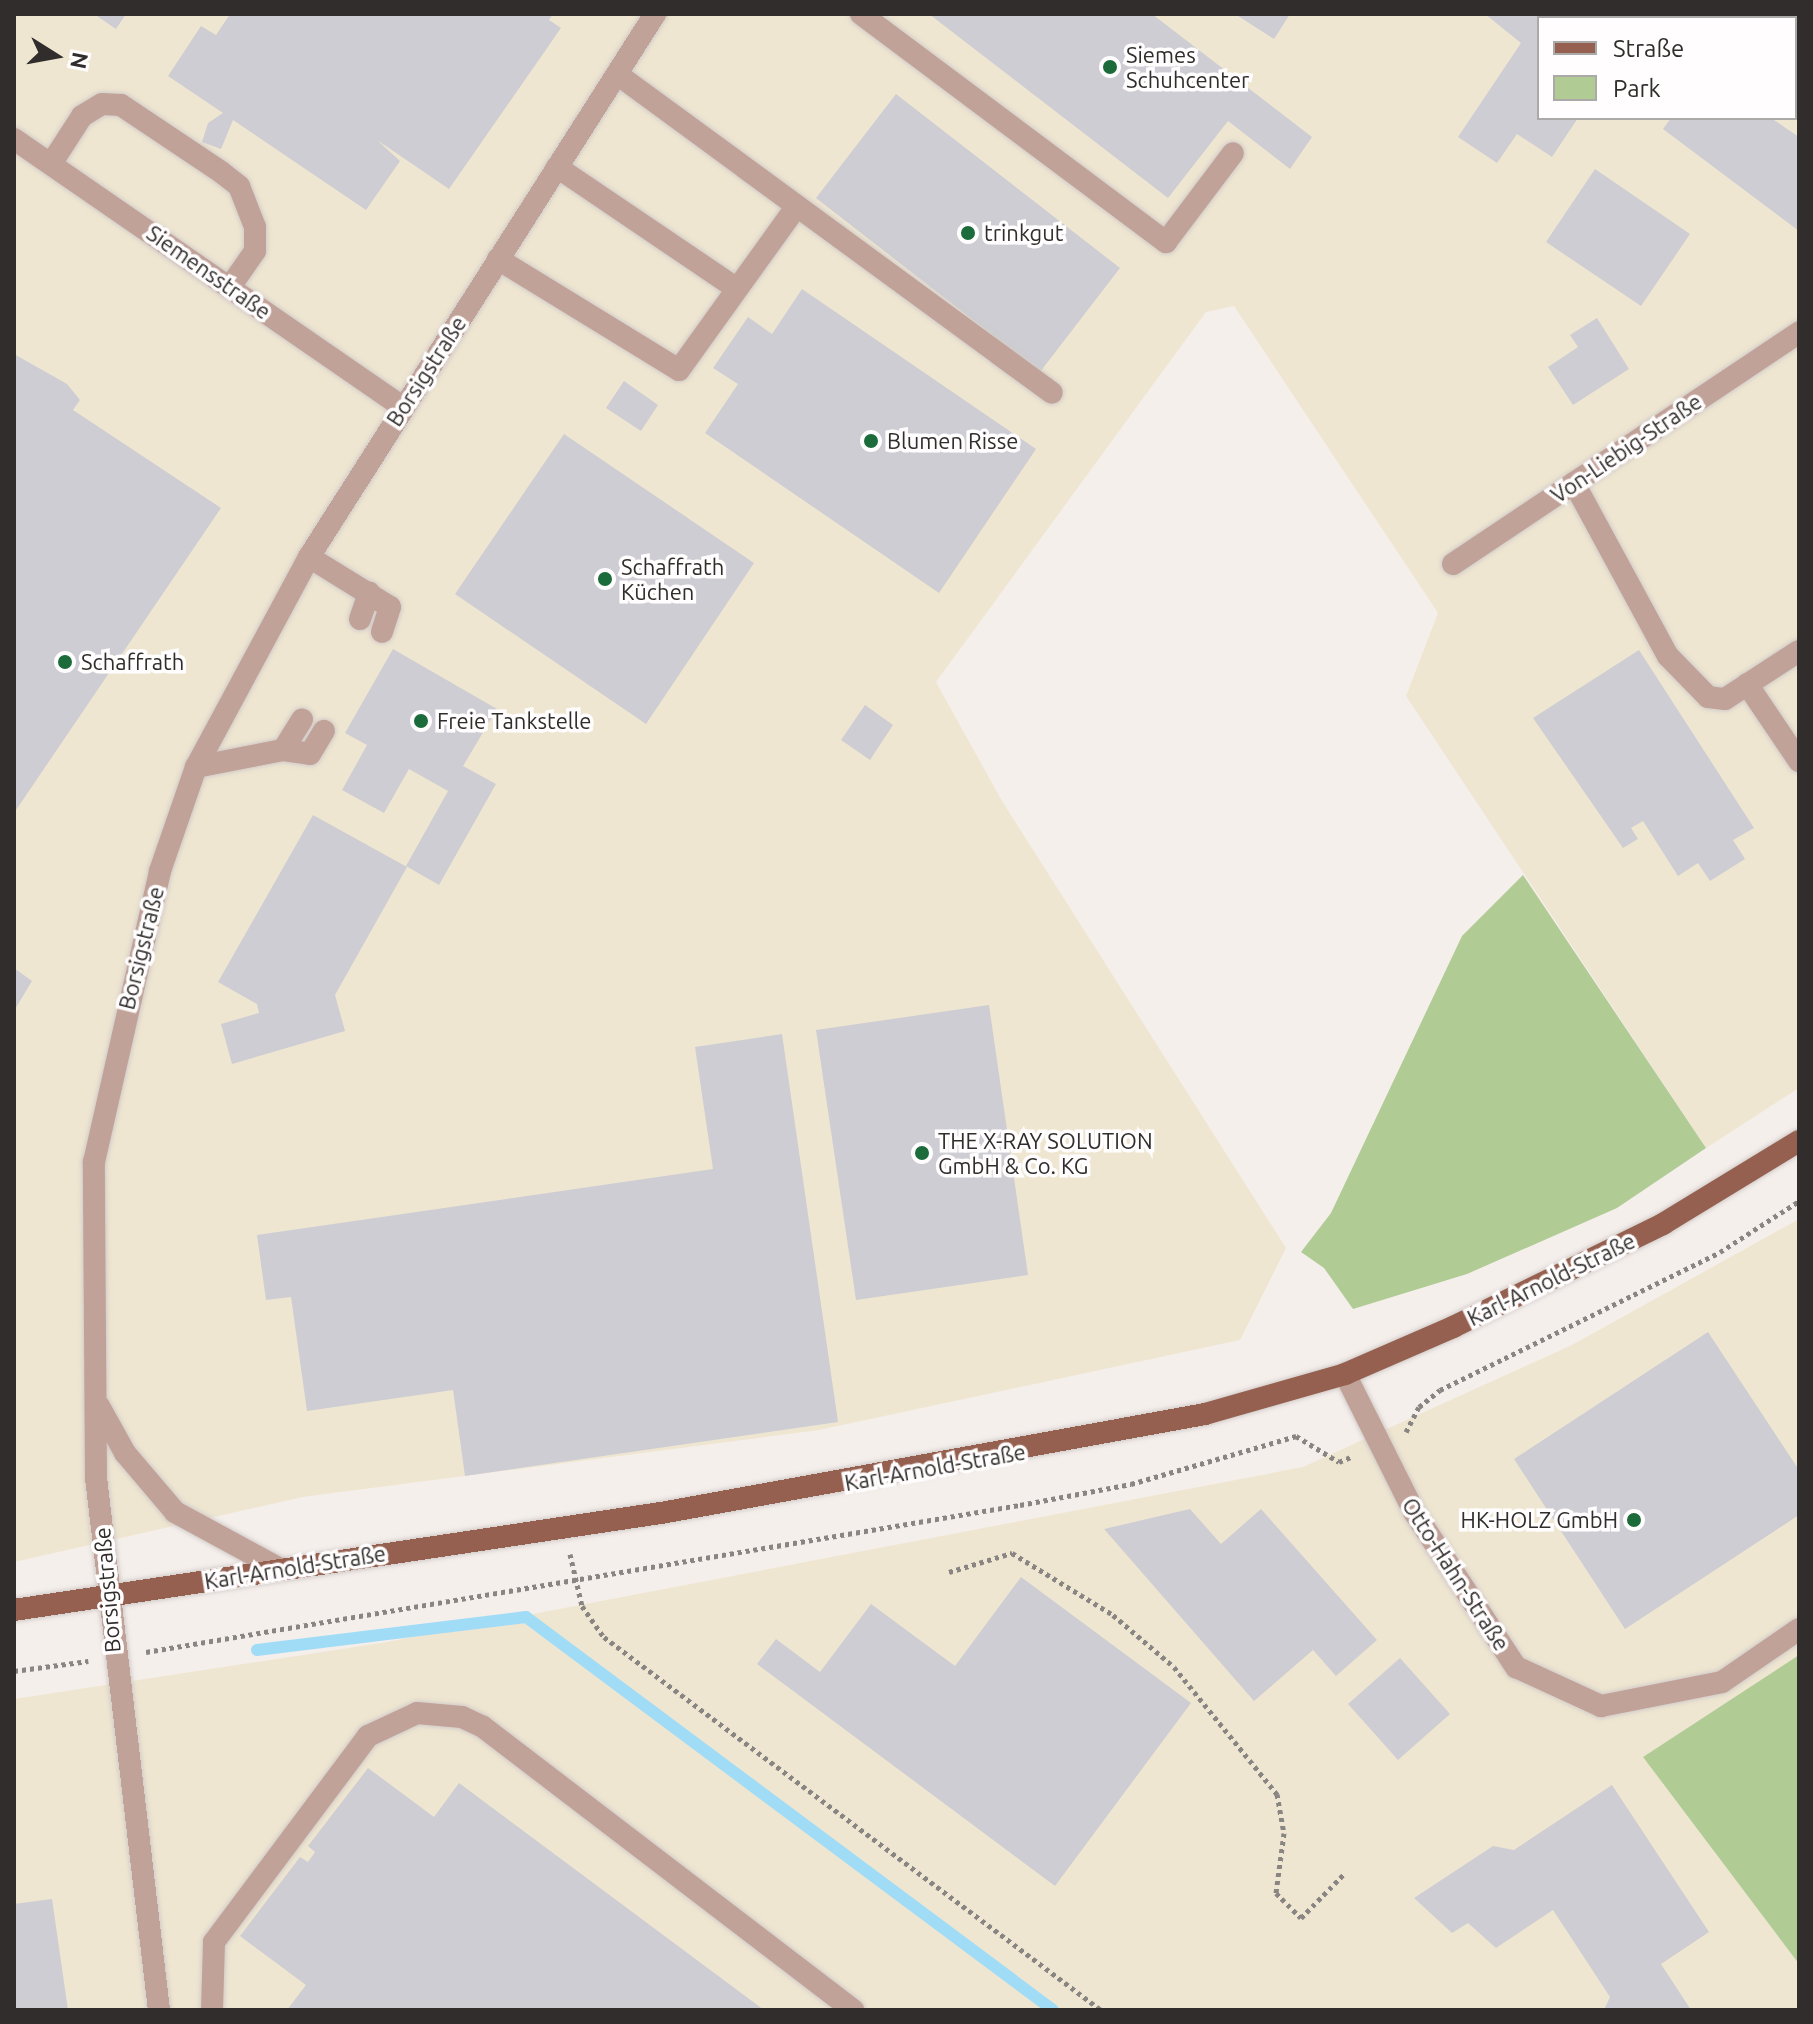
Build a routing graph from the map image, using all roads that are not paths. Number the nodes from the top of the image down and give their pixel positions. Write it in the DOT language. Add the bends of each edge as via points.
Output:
graph roads {
  1 [pos="655,14"];
  2 [pos="861,14"];
  3 [pos="617,74"];
  4 [pos="14,139"];
  5 [pos="1233,153"];
  6 [pos="51,164"];
  7 [pos="557,167"];
  8 [pos="797,206"];
  9 [pos="498,259"];
  10 [pos="230,287"];
  11 [pos="737,289"];
  12 [pos="1799,332"];
  13 [pos="1052,393"];
  14 [pos="403,407"];
  15 [pos="1574,483"];
  16 [pos="309,557"];
  17 [pos="1453,564"];
  18 [pos="369,593"];
  19 [pos="360,619"];
  20 [pos="382,632"];
  21 [pos="1799,651"];
  22 [pos="1747,684"];
  23 [pos="302,719"];
  24 [pos="324,731"];
  25 [pos="283,750"];
  26 [pos="1799,761"];
  27 [pos="196,767"];
  28 [pos="1799,1141"];
  29 [pos="1345,1374"];
  30 [pos="95,1398"];
  31 [pos="280,1569"];
  32 [pos="110,1595"];
  33 [pos="14,1610"];
  34 [pos="1799,1629"];
  35 [pos="159,2010"];
  36 [pos="212,2010"];
  37 [pos="853,2010"];
  1 -- 3 [label="street, Borsigstraße"];
  2 -- 5 [label="street" via="1166,242"];
  3 -- 7 [label="street, Borsigstraße"];
  3 -- 8 [label="street"];
  4 -- 6 [label="street, Siemensstraße"];
  6 -- 10 [label="street, Siemensstraße"];
  6 -- 10 [label="street" via="82,116 102,104 121,105 221,172 239,186 255,227 255,251"];
  7 -- 9 [label="street, Borsigstraße"];
  7 -- 11 [label="street"];
  8 -- 11 [label="street"];
  8 -- 13 [label="street"];
  9 -- 11 [label="street" via="679,370"];
  9 -- 14 [label="street, Borsigstraße"];
  10 -- 14 [label="street, Siemensstraße"];
  12 -- 15 [label="street, Von-Liebig-Straße"];
  14 -- 16 [label="street, Borsigstraße"];
  15 -- 17 [label="street, Von-Liebig-Straße"];
  15 -- 22 [label="street" via="1668,656 1708,697 1725,699"];
  16 -- 18 [label="street"];
  16 -- 27 [label="street, Borsigstraße"];
  18 -- 19 [label="street"];
  18 -- 20 [label="street" via="390,607"];
  21 -- 22 [label="street"];
  22 -- 26 [label="street"];
  23 -- 25 [label="street"];
  24 -- 25 [label="street" via="310,754"];
  25 -- 27 [label="street"];
  27 -- 30 [label="street, Borsigstraße" via="160,871 94,1162"];
  28 -- 29 [label="main road, Karl-Arnold-Straße" via="1663,1224"];
  29 -- 31 [label="main road, Karl-Arnold-Straße" via="1205,1414 1031,1451"];
  29 -- 34 [label="street, Otto-Hahn-Straße" via="1414,1512 1516,1667 1601,1706 1722,1682"];
  30 -- 31 [label="street" via="125,1453 175,1512"];
  30 -- 32 [label="street, Borsigstraße"];
  31 -- 32 [label="main road, Karl-Arnold-Straße"];
  32 -- 33 [label="main road, Karl-Arnold-Straße"];
  32 -- 35 [label="street, Borsigstraße"];
  36 -- 37 [label="street" via="214,1942 368,1736 417,1713 462,1717 483,1727"];
}
